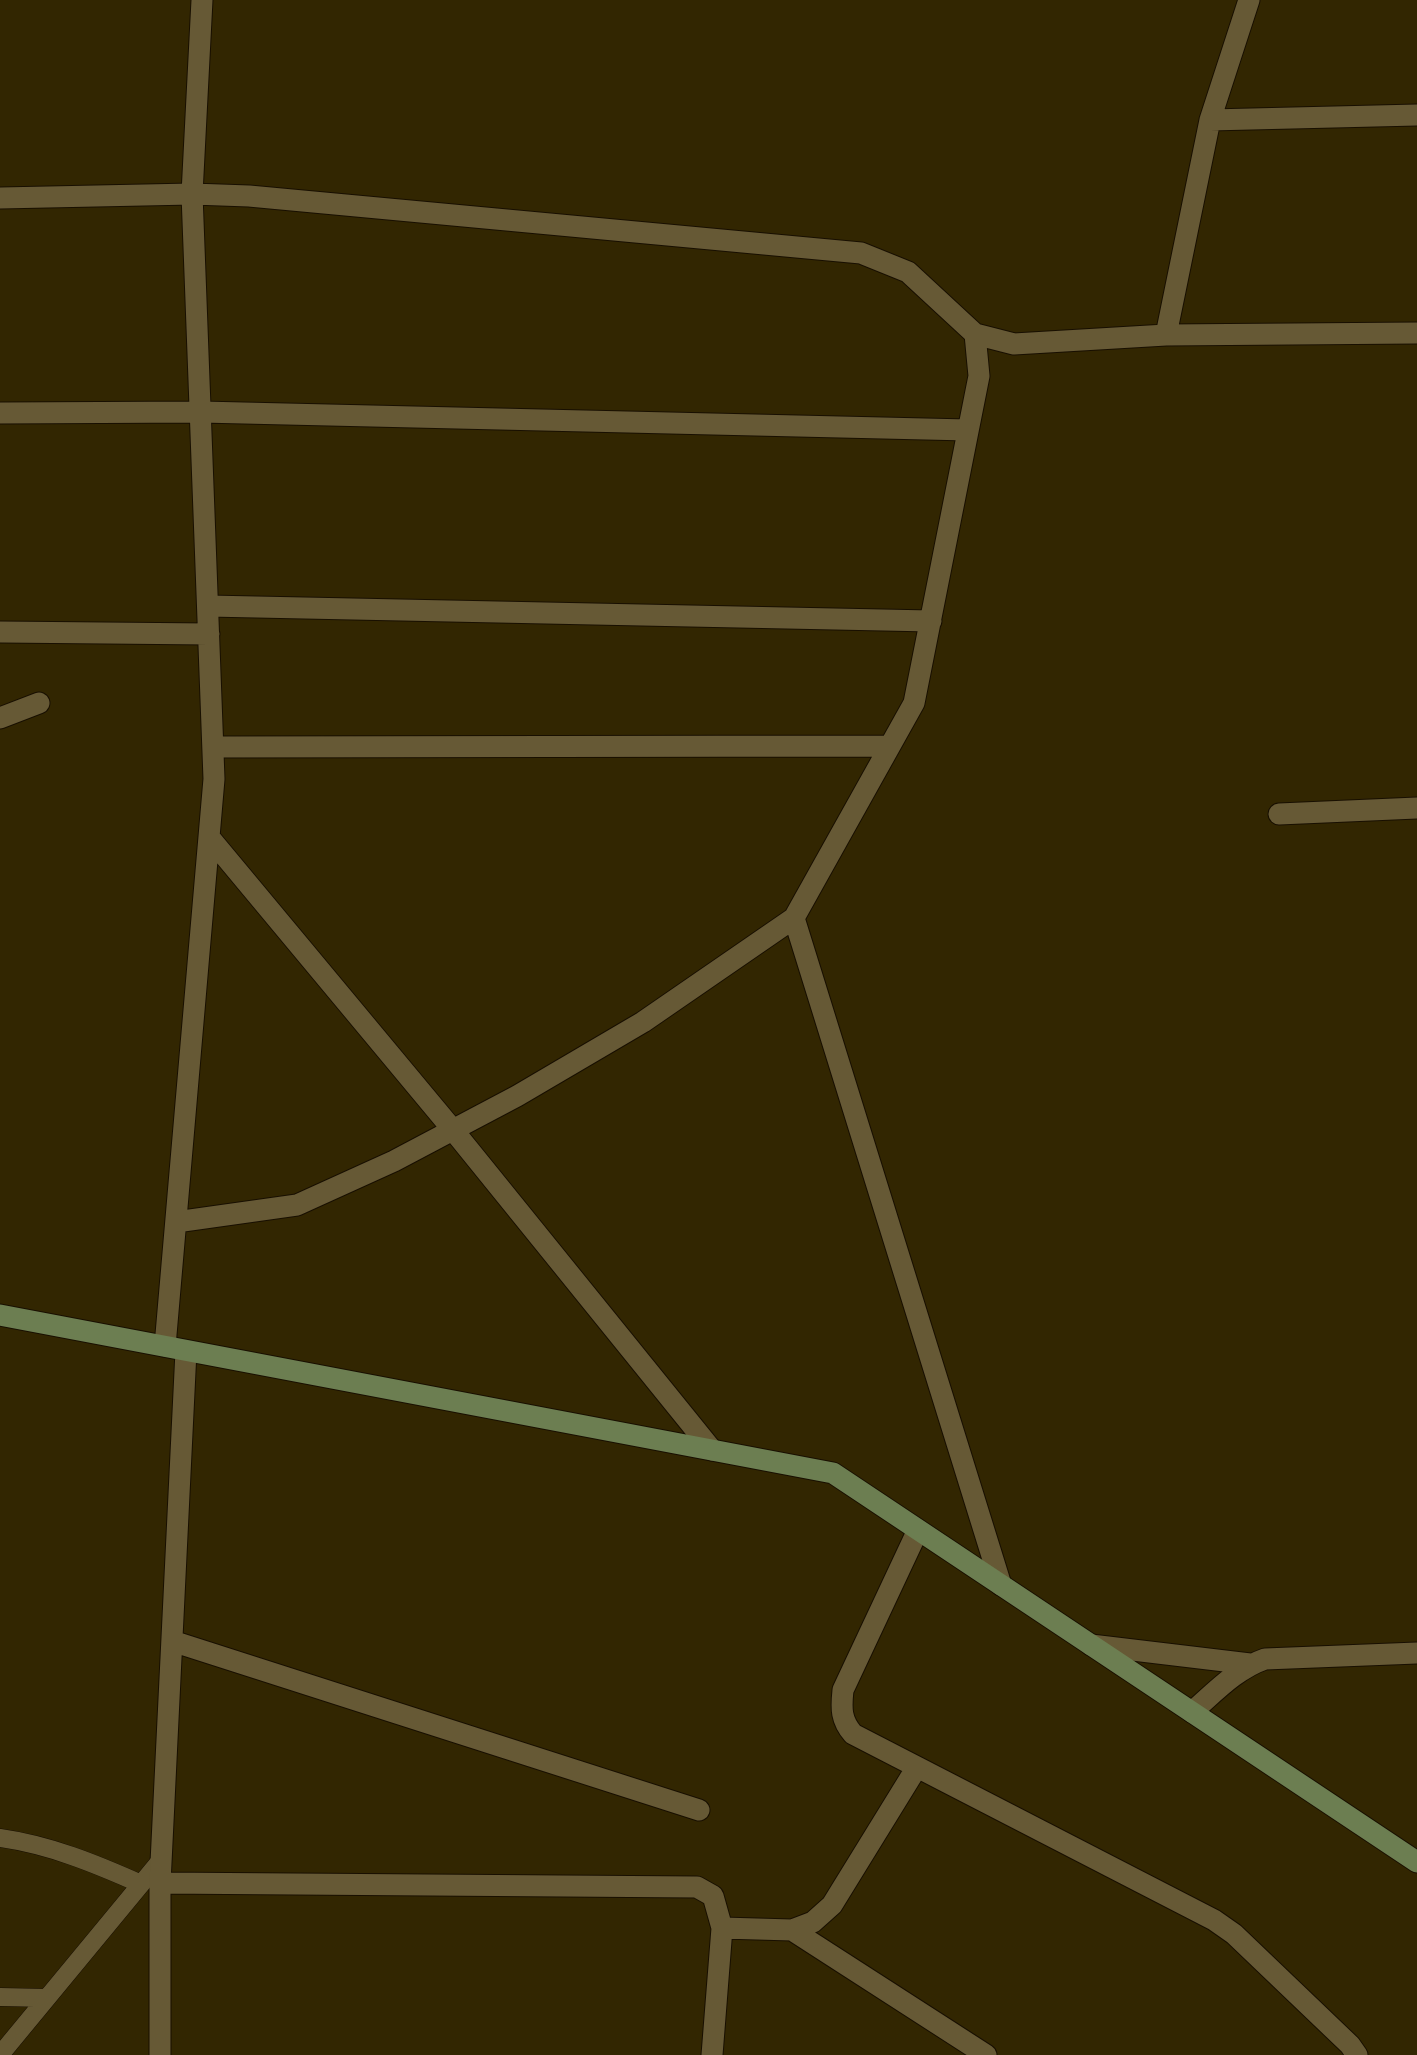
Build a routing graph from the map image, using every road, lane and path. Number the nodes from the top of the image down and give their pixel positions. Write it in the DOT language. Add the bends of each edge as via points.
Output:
graph roads {
  1 [pos="202,0"];
  2 [pos="1249,0"];
  3 [pos="1417,115"];
  4 [pos="1210,120"];
  5 [pos="192,194"];
  6 [pos="0,198"];
  7 [pos="1417,333"];
  8 [pos="975,334"];
  9 [pos="1166,335"];
  10 [pos="201,412"];
  11 [pos="0,413"];
  12 [pos="968,430"];
  13 [pos="208,606"];
  14 [pos="931,621"];
  15 [pos="0,632"];
  16 [pos="209,634"];
  17 [pos="39,703"];
  18 [pos="0,718"];
  19 [pos="890,746"];
  20 [pos="213,747"];
  21 [pos="1417,808"];
  22 [pos="1279,814"];
  23 [pos="209,837"];
  24 [pos="794,918"];
  25 [pos="453,1130"];
  26 [pos="176,1222"];
  27 [pos="0,1315"];
  28 [pos="165,1346"];
  29 [pos="186,1351"];
  30 [pos="712,1450"];
  31 [pos="918,1530"];
  32 [pos="1001,1585"];
  33 [pos="173,1642"];
  34 [pos="1091,1645"];
  35 [pos="1417,1653"];
  36 [pos="1250,1664"];
  37 [pos="1192,1712"];
  38 [pos="917,1767"];
  39 [pos="699,1810"];
  40 [pos="0,1838"];
  41 [pos="1417,1862"];
  42 [pos="151,1883"];
  43 [pos="722,1928"];
  44 [pos="792,1930"];
  45 [pos="0,1997"];
  46 [pos="47,1998"];
  47 [pos="1355,2053"];
  48 [pos="0,2055"];
  49 [pos="160,2055"];
  50 [pos="712,2055"];
  51 [pos="986,2055"];
  1 -- 5 [label="street"];
  2 -- 4 [label="street"];
  3 -- 4 [label="street"];
  4 -- 9 [label="street"];
  5 -- 6 [label="street"];
  5 -- 8 [label="street" via="861,253 908,272"];
  5 -- 10 [label="street"];
  7 -- 9 [label="street"];
  8 -- 9 [label="street" via="1014,344"];
  8 -- 12 [label="street" via="979,376"];
  10 -- 11 [label="street"];
  10 -- 12 [label="street"];
  10 -- 13 [label="street"];
  12 -- 14 [label="street"];
  13 -- 14 [label="street"];
  13 -- 16 [label="street"];
  14 -- 19 [label="street" via="914,703"];
  15 -- 16 [label="street"];
  16 -- 20 [label="street"];
  17 -- 18 [label="street"];
  19 -- 20 [label="street"];
  19 -- 24 [label="street"];
  20 -- 23 [label="street"];
  21 -- 22 [label="street"];
  23 -- 25 [label="street"];
  23 -- 26 [label="street"];
  24 -- 25 [label="street" via="643,1022"];
  24 -- 32 [label="street"];
  25 -- 26 [label="street" via="297,1205"];
  25 -- 30 [label="street"];
  26 -- 28 [label="street"];
  27 -- 28 [label="street"];
  28 -- 29 [label="street"];
  29 -- 30 [label="street"];
  29 -- 33 [label="street"];
  30 -- 31 [label="street" via="833,1473"];
  31 -- 32 [label="street"];
  31 -- 38 [label="street" via="843,1690 841,1707 853,1734"];
  32 -- 34 [label="street"];
  33 -- 39 [label="street"];
  33 -- 42 [label="street" via="161,1860"];
  34 -- 36 [label="street"];
  34 -- 37 [label="street"];
  35 -- 36 [label="street" via="1265,1659"];
  36 -- 37 [label="street"];
  37 -- 41 [label="street"];
  38 -- 44 [label="street" via="832,1905 813,1922"];
  38 -- 47 [label="street" via="1214,1920 1234,1934"];
  40 -- 42 [label="lane" via="23,1841"];
  42 -- 43 [label="street" via="697,1887 713,1896"];
  42 -- 46 [label="lane"];
  42 -- 49 [label="street"];
  43 -- 44 [label="street"];
  43 -- 50 [label="street"];
  44 -- 51 [label="street"];
  45 -- 46 [label="lane"];
  46 -- 48 [label="lane"];
}
